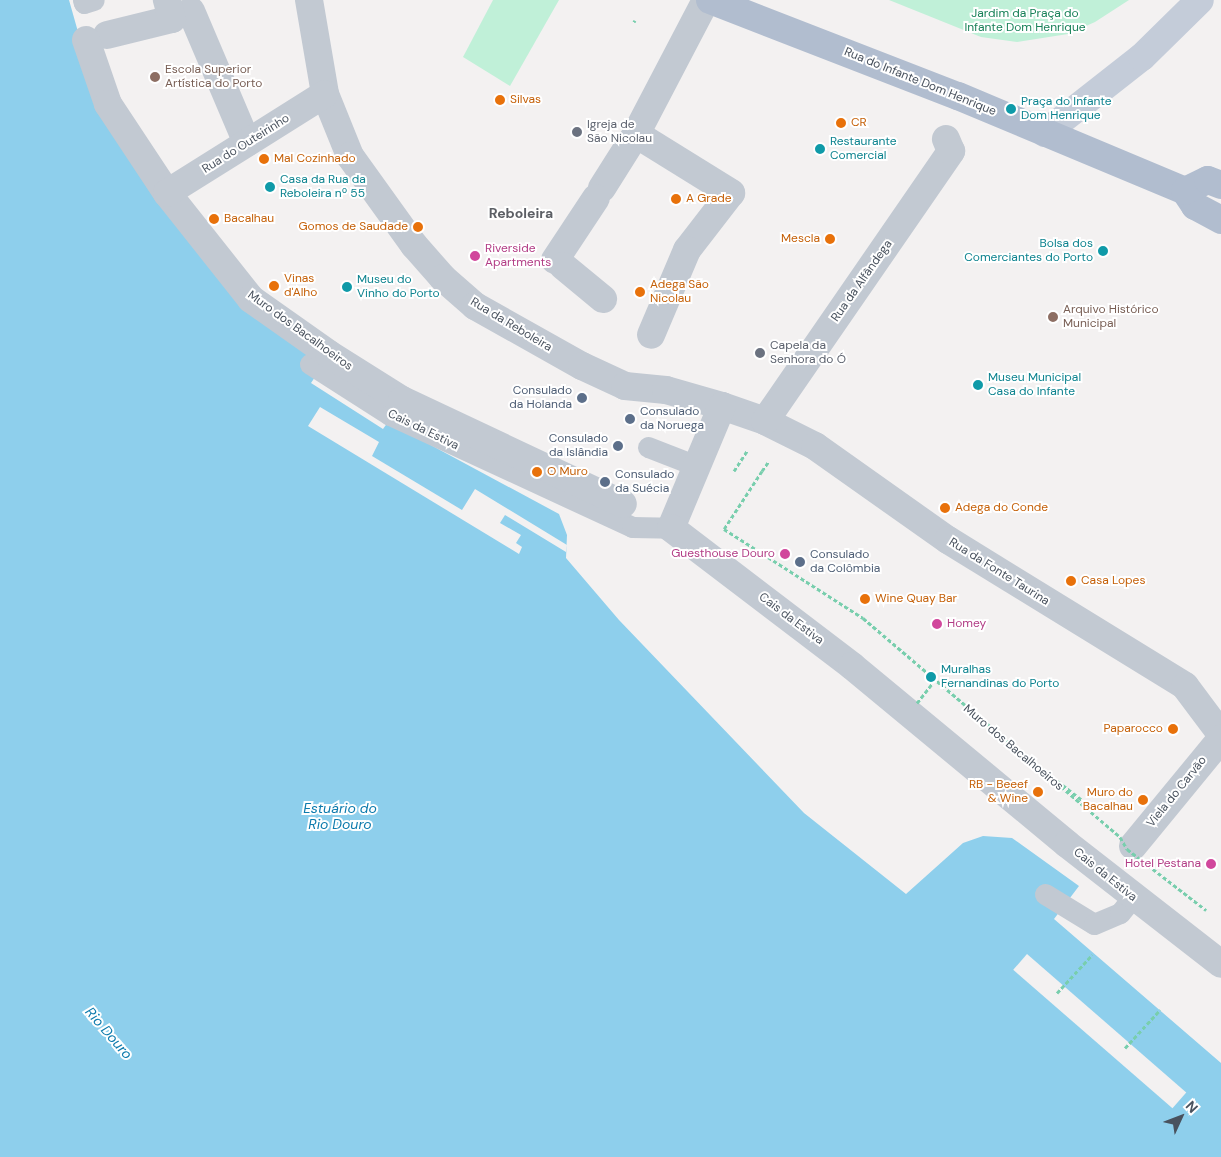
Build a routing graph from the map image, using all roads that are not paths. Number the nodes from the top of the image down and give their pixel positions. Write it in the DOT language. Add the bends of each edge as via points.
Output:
graph roads {
  1 [pos="83,0"];
  2 [pos="94,0"];
  3 [pos="309,0"];
  4 [pos="706,0"];
  5 [pos="710,0"];
  6 [pos="1200,0"];
  7 [pos="179,5"];
  8 [pos="325,94"];
  9 [pos="1045,133"];
  10 [pos="636,134"];
  11 [pos="946,139"];
  12 [pos="247,143"];
  13 [pos="1221,185"];
  14 [pos="1184,191"];
  15 [pos="167,193"];
  16 [pos="1221,220"];
  17 [pos="606,302"];
  18 [pos="651,335"];
  19 [pos="310,364"];
  20 [pos="722,406"];
  21 [pos="765,421"];
  22 [pos="648,447"];
  23 [pos="697,466"];
  24 [pos="623,504"];
  25 [pos="671,528"];
  26 [pos="1221,734"];
  27 [pos="1221,739"];
  28 [pos="1127,853"];
  29 [pos="1045,894"];
  30 [pos="1133,897"];
  31 [pos="1221,964"];
  1 -- 2 [label="lane" via="84,3"];
  3 -- 8 [label="street, Rua da Reboleira"];
  4 -- 10 [label="street"];
  5 -- 9 [label="main road, Rua do Infante Dom Henrique"];
  6 -- 9 [label="main road" via="1142,57"];
  7 -- 12 [label="street"];
  7 -- 15 [label="street, Muro dos Bacalhoeiros" via="172,19 97,38 108,104"];
  8 -- 12 [label="street, Rua do Outeirinho"];
  8 -- 20 [label="street, Rua da Reboleira" via="350,156 414,245 475,306 582,366 625,386 666,390"];
  9 -- 14 [label="main road, Rua do Infante Dom Henrique"];
  10 -- 17 [label="street" via="559,263"];
  10 -- 18 [label="street" via="731,193 687,250"];
  11 -- 21 [label="street, Rua da Alfândega" via="951,151"];
  12 -- 15 [label="street, Rua do Outeirinho"];
  13 -- 14 [label="main road" via="1208,180"];
  14 -- 16 [label="main road, Rua do Infante Dom Henrique" via="1195,206"];
  15 -- 24 [label="street, Muro dos Bacalhoeiros" via="208,249 251,299 329,354 402,400"];
  19 -- 25 [label="lane, Cais da Estiva" via="390,415 632,527"];
  20 -- 21 [label="street, Rua da Fonte Taurina"];
  20 -- 23 [label="street"];
  21 -- 26 [label="street, Rua da Fonte Taurina" via="815,446 948,540 1185,686"];
  22 -- 23 [label="lane"];
  23 -- 25 [label="street"];
  25 -- 30 [label="street, Cais da Estiva" via="852,666"];
  27 -- 28 [label="street, Viela do Carvão"];
  29 -- 30 [label="lane" via="1094,924 1120,913"];
  30 -- 31 [label="street, Cais da Estiva"];
}
